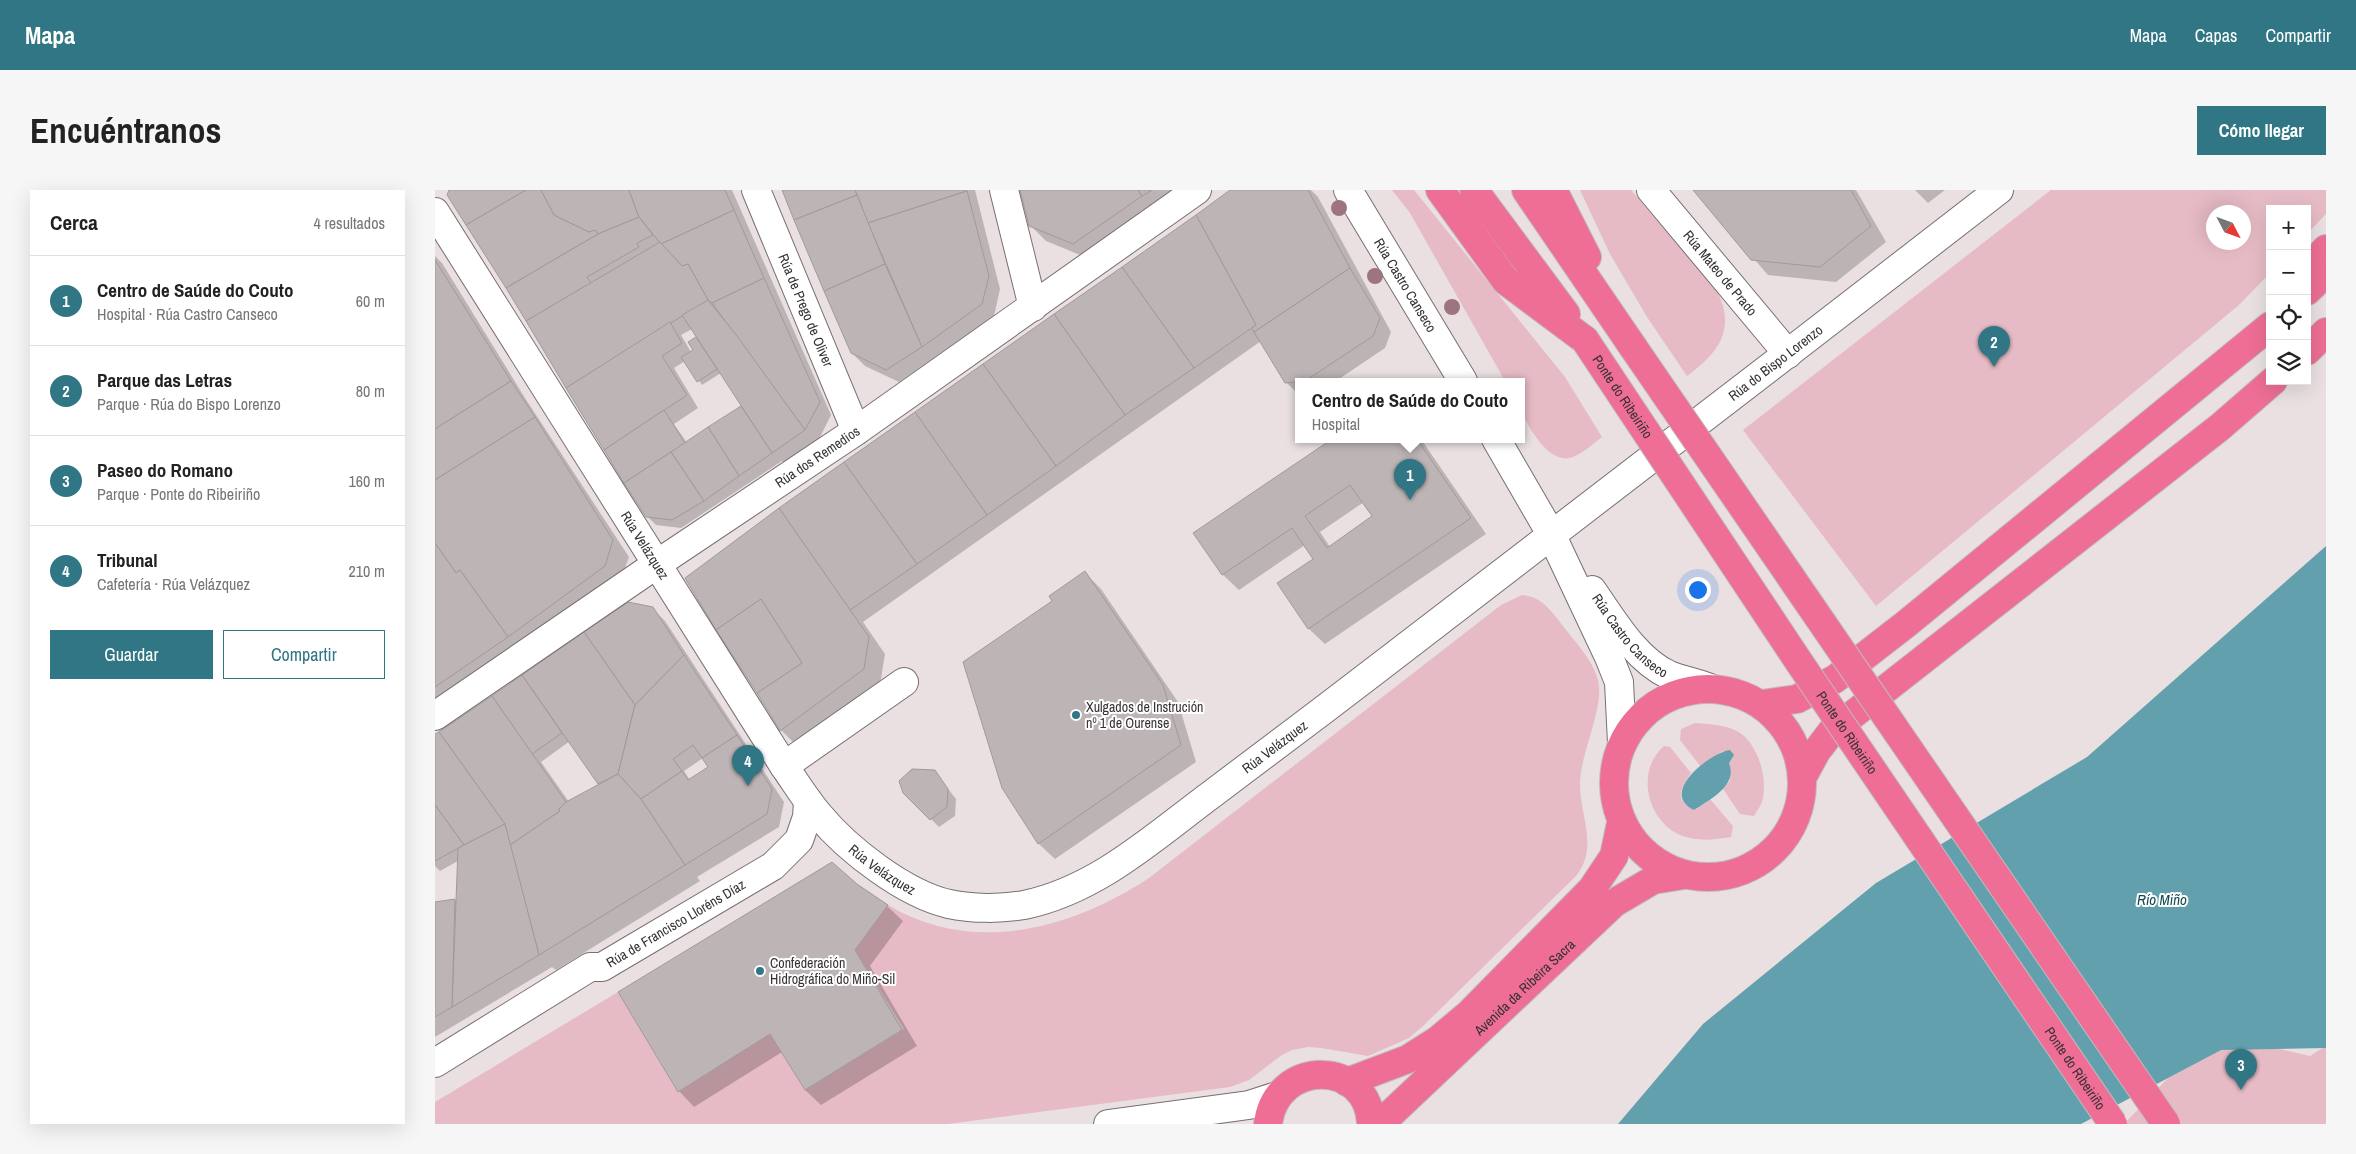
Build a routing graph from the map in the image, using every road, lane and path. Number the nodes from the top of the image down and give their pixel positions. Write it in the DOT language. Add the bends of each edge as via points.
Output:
graph roads {
  1 [pos="756,190"];
  2 [pos="1004,190"];
  3 [pos="1197,190"];
  4 [pos="1347,190"];
  5 [pos="1440,190"];
  6 [pos="1475,190"];
  7 [pos="1526,190"];
  8 [pos="1553,190"];
  9 [pos="1651,190"];
  10 [pos="1999,190"];
  11 [pos="435,212"];
  12 [pos="2326,249"];
  13 [pos="2311,265"];
  14 [pos="2326,273"];
  15 [pos="2311,287"];
  16 [pos="1033,307"];
  17 [pos="2266,314"];
  18 [pos="2266,329"];
  19 [pos="2326,332"];
  20 [pos="1585,340"];
  21 [pos="1633,347"];
  22 [pos="2311,347"];
  23 [pos="1788,354"];
  24 [pos="2211,374"];
  25 [pos="1461,378"];
  26 [pos="2268,385"];
  27 [pos="856,431"];
  28 [pos="1498,443"];
  29 [pos="1551,534"];
  30 [pos="657,564"];
  31 [pos="904,682"];
  32 [pos="1710,688"];
  33 [pos="1762,704"];
  34 [pos="435,716"];
  35 [pos="1622,743"];
  36 [pos="784,766"];
  37 [pos="1803,776"];
  38 [pos="808,801"];
  39 [pos="1621,824"];
  40 [pos="1684,875"];
  41 [pos="435,1063"];
  42 [pos="1347,1082"];
  43 [pos="1277,1096"];
  44 [pos="1108,1124"];
  45 [pos="1268,1124"];
  46 [pos="1371,1124"];
  47 [pos="1380,1124"];
  48 [pos="2113,1124"];
  49 [pos="2166,1124"];
  1 -- 27 [label="street, Rúa de Prego de Oliver"];
  2 -- 16 [label="street"];
  3 -- 16 [label="street, Rúa dos Remedios"];
  4 -- 25 [label="street, Rúa Castro Canseco"];
  5 -- 20 [label="highway" via="1507,281"];
  6 -- 20 [label="highway, Ponte do Ribeiriño"];
  7 -- 21 [label="highway"];
  8 -- 21 [label="highway"];
  9 -- 23 [label="street, Rúa Mateo de Prado"];
  10 -- 23 [label="street, Rúa do Bispo Lorenzo"];
  11 -- 30 [label="street, Rúa Velázquez"];
  12 -- 13 [label="highway"];
  14 -- 15 [label="highway"];
  16 -- 27 [label="street, Rúa dos Remedios"];
  17 -- 24 [label="highway"];
  18 -- 24 [label="highway"];
  19 -- 22 [label="highway"];
  20 -- 48 [label="highway, Ponte do Ribeiriño, bridge"];
  21 -- 49 [label="highway, bridge"];
  23 -- 29 [label="street, Rúa do Bispo Lorenzo"];
  24 -- 33 [label="highway" via="1835,679 1797,699"];
  26 -- 37 [label="highway" via="2220,427 1832,731"];
  27 -- 30 [label="street, Rúa dos Remedios"];
  28 -- 29 [label="street, Rúa Castro Canseco"];
  29 -- 32 [label="street, Rúa Castro Canseco" via="1615,624 1642,655 1669,674"];
  29 -- 35 [label="street, Rúa Castro Canseco" via="1619,682"];
  29 -- 38 [label="street, Rúa Velázquez" via="1112,869 1073,889 1023,905 976,907 948,904 895,880 869,862 826,823"];
  30 -- 34 [label="street, Rúa dos Remedios"];
  30 -- 36 [label="street, Rúa Velázquez"];
  31 -- 36 [label="street"];
  32 -- 33 [label="highway" via="1737,692"];
  32 -- 35 [label="highway" via="1683,692 1658,703 1637,720"];
  33 -- 37 [label="highway" via="1783,724 1797,748"];
  35 -- 39 [label="highway" via="1614,773 1615,804"];
  36 -- 38 [label="street, Rúa Velázquez"];
  37 -- 40 [label="highway" via="1800,806 1789,834 1769,856 1743,871 1713,878"];
  38 -- 41 [label="street, Rúa de Francisco Lloréns Díaz" via="807,817 799,840 773,866 602,968 590,966"];
  39 -- 40 [label="highway" via="1640,849 1659,864"];
  39 -- 42 [label="highway, Avenida da Ribeira Sacra" via="1614,856 1592,889 1469,1014 1438,1040 1408,1059"];
  40 -- 47 [label="highway, Avenida da Ribeira Sacra" via="1653,880 1614,903"];
  42 -- 43 [label="highway" via="1317,1074 1302,1077"];
  42 -- 46 [label="highway" via="1364,1098"];
  43 -- 44 [label="street" via="1249,1106"];
  43 -- 45 [label="highway"];
}
